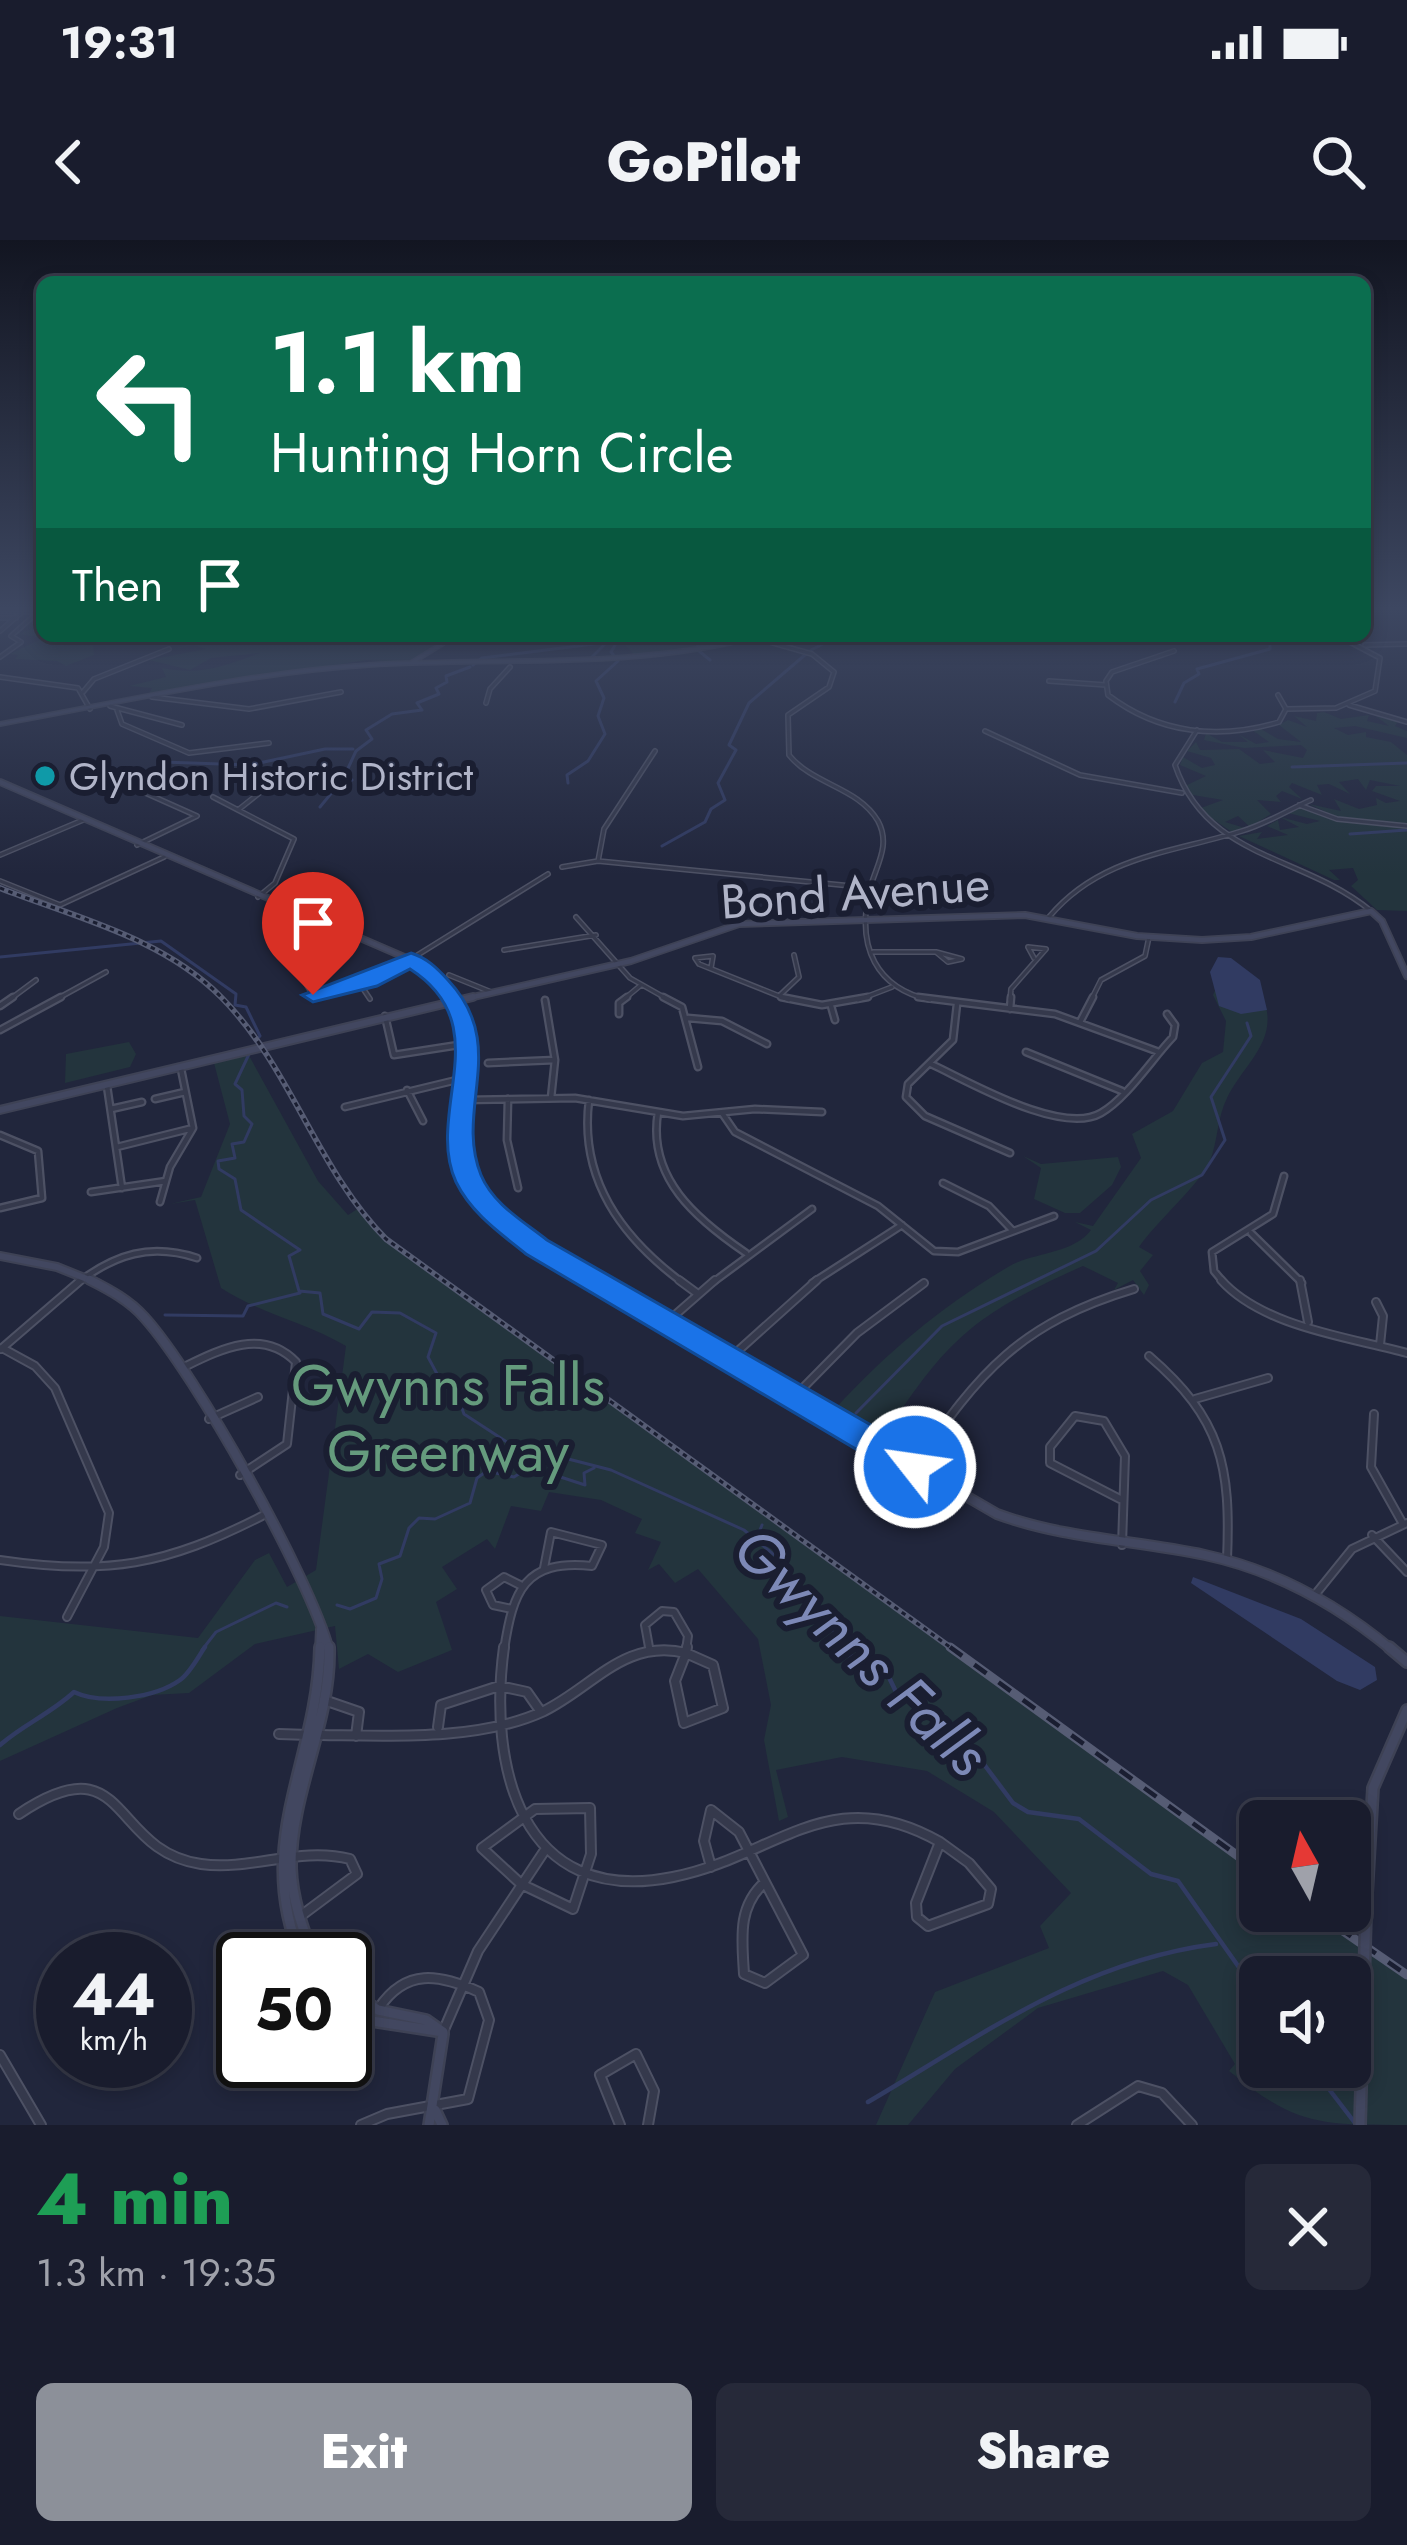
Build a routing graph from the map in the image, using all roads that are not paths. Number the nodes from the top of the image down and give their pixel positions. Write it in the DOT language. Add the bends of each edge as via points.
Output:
graph roads {
  1 [pos="86,699"];
  2 [pos="143,699"];
  3 [pos="168,699"];
  4 [pos="303,699"];
  5 [pos="487,699"];
  6 [pos="811,699"];
  7 [pos="1113,699"];
  8 [pos="1280,699"];
  9 [pos="1359,699"];
  10 [pos="486,703"];
  11 [pos="1349,705"];
  12 [pos="110,706"];
  13 [pos="90,709"];
  14 [pos="1286,709"];
  15 [pos="117,710"];
  16 [pos="1407,722"];
  17 [pos="0,724"];
  18 [pos="182,725"];
  19 [pos="1197,730"];
  20 [pos="985,731"];
  21 [pos="269,743"];
  22 [pos="655,751"];
  23 [pos="272,783"];
  24 [pos="2,785"];
  25 [pos="132,787"];
  26 [pos="1182,793"];
  27 [pos="213,797"];
  28 [pos="1311,800"];
  29 [pos="1299,805"];
  30 [pos="238,810"];
  31 [pos="83,820"];
  32 [pos="1407,826"];
  33 [pos="1227,835"];
  34 [pos="137,844"];
  35 [pos="0,855"];
  36 [pos="164,857"];
  37 [pos="598,861"];
  38 [pos="562,867"];
  39 [pos="548,874"];
  40 [pos="0,880"];
  41 [pos="872,888"];
  42 [pos="258,897"];
  43 [pos="1371,911"];
  44 [pos="576,917"];
  45 [pos="1048,917"];
  46 [pos="870,921"];
  47 [pos="345,934"];
  48 [pos="596,935"];
  49 [pos="1149,937"];
  50 [pos="504,950"];
  51 [pos="873,952"];
  52 [pos="936,952"];
  53 [pos="794,955"];
  54 [pos="1034,958"];
  55 [pos="411,960"];
  56 [pos="619,964"];
  57 [pos="711,968"];
  58 [pos="106,972"];
  59 [pos="449,975"];
  60 [pos="1407,976"];
  61 [pos="36,980"];
  62 [pos="360,984"];
  63 [pos="641,985"];
  64 [pos="892,987"];
  65 [pos="491,992"];
  66 [pos="778,996"];
  67 [pos="370,999"];
  68 [pos="454,1000"];
  69 [pos="545,1000"];
  70 [pos="957,1004"];
  71 [pos="0,1006"];
  72 [pos="831,1006"];
  73 [pos="1010,1009"];
  74 [pos="1166,1014"];
  75 [pos="619,1015"];
  76 [pos="385,1016"];
  77 [pos="688,1018"];
  78 [pos="835,1020"];
  79 [pos="1081,1022"];
  80 [pos="0,1030"];
  81 [pos="468,1043"];
  82 [pos="767,1044"];
  83 [pos="1027,1052"];
  84 [pos="1159,1052"];
  85 [pos="555,1060"];
  86 [pos="488,1063"];
  87 [pos="931,1064"];
  88 [pos="698,1067"];
  89 [pos="181,1070"];
  90 [pos="469,1077"];
  91 [pos="107,1086"];
  92 [pos="407,1090"];
  93 [pos="1122,1091"];
  94 [pos="186,1092"];
  95 [pos="551,1098"];
  96 [pos="155,1099"];
  97 [pos="464,1100"];
  98 [pos="508,1100"];
  99 [pos="589,1100"];
  100 [pos="142,1102"];
  101 [pos="345,1107"];
  102 [pos="111,1109"];
  103 [pos="0,1110"];
  104 [pos="658,1112"];
  105 [pos="822,1112"];
  106 [pos="722,1113"];
  107 [pos="423,1121"];
  108 [pos="193,1128"];
  109 [pos="0,1135"];
  110 [pos="116,1147"];
  111 [pos="1010,1154"];
  112 [pos="1284,1176"];
  113 [pos="166,1181"];
  114 [pos="943,1184"];
  115 [pos="122,1188"];
  116 [pos="518,1188"];
  117 [pos="91,1192"];
  118 [pos="160,1202"];
  119 [pos="0,1208"];
  120 [pos="812,1209"];
  121 [pos="1054,1216"];
  122 [pos="902,1225"];
  123 [pos="1013,1231"];
  124 [pos="1249,1232"];
  125 [pos="746,1253"];
  126 [pos="0,1256"];
  127 [pos="197,1258"];
  128 [pos="88,1278"];
  129 [pos="924,1283"];
  130 [pos="1134,1289"];
  131 [pos="698,1294"];
  132 [pos="1376,1302"];
  133 [pos="667,1322"];
  134 [pos="1308,1322"];
  135 [pos="1380,1345"];
  136 [pos="1,1349"];
  137 [pos="1407,1353"];
  138 [pos="1149,1356"];
  139 [pos="729,1359"];
  140 [pos="182,1368"];
  141 [pos="1268,1378"];
  142 [pos="258,1397"];
  143 [pos="794,1397"];
  144 [pos="1195,1399"];
  145 [pos="1374,1414"];
  146 [pos="209,1419"];
  147 [pos="915,1467"];
  148 [pos="240,1475"];
  149 [pos="1120,1499"];
  150 [pos="262,1516"];
  151 [pos="1405,1524"];
  152 [pos="1372,1535"];
  153 [pos="1122,1546"];
  154 [pos="0,1560"];
  155 [pos="1227,1560"];
  156 [pos="544,1568"];
  157 [pos="92,1570"];
  158 [pos="1407,1572"];
  159 [pos="521,1586"];
  160 [pos="1313,1596"];
  161 [pos="512,1610"];
  162 [pos="67,1617"];
  163 [pos="649,1647"];
  164 [pos="687,1650"];
  165 [pos="1407,1662"];
  166 [pos="499,1686"];
  167 [pos="320,1701"];
  168 [pos="1407,1710"];
  169 [pos="541,1712"];
  170 [pos="497,1724"];
  171 [pos="437,1729"];
  172 [pos="279,1734"];
  173 [pos="311,1734"];
  174 [pos="356,1736"];
  175 [pos="19,1814"];
  176 [pos="519,1815"];
  177 [pos="940,1841"];
  178 [pos="547,1847"];
  179 [pos="749,1847"];
  180 [pos="283,1858"];
  181 [pos="711,1867"];
  182 [pos="587,1871"];
  183 [pos="766,1882"];
  184 [pos="521,1884"];
  185 [pos="291,1923"];
  186 [pos="294,1932"];
  187 [pos="297,1932"];
  188 [pos="461,1984"];
  189 [pos="372,2012"];
  190 [pos="372,2014"];
  191 [pos="375,2015"];
  192 [pos="443,2032"];
  193 [pos="0,2055"];
  194 [pos="434,2106"];
  195 [pos="1080,2124"];
  196 [pos="41,2125"];
  197 [pos="361,2125"];
  198 [pos="429,2125"];
  199 [pos="442,2125"];
  200 [pos="620,2125"];
  201 [pos="648,2125"];
  202 [pos="1192,2125"];
  203 [pos="1360,2125"];
  1 -- 13 [label="street"];
  2 -- 12 [label="main road"];
  3 -- 4 [label="street" via="249,709"];
  5 -- 10 [label="street"];
  6 -- 41 [label="street" via="788,715 789,755 875,815 885,852"];
  7 -- 19 [label="street" via="1138,715"];
  8 -- 14 [label="street"];
  9 -- 11 [label="street"];
  11 -- 14 [label="street"];
  11 -- 16 [label="street"];
  12 -- 13 [label="main road"];
  12 -- 15 [label="street"];
  13 -- 17 [label="main road"];
  14 -- 19 [label="street" via="1269,726"];
  15 -- 18 [label="street"];
  15 -- 21 [label="street" via="122,724 186,753"];
  19 -- 26 [label="street" via="1176,761"];
  20 -- 26 [label="street" via="1100,782"];
  22 -- 37 [label="street" via="604,829"];
  23 -- 30 [label="street"];
  24 -- 31 [label="main road"];
  25 -- 34 [label="street" via="197,817"];
  26 -- 33 [label="street"];
  27 -- 30 [label="street"];
  28 -- 29 [label="street"];
  29 -- 32 [label="street" via="1330,818"];
  29 -- 33 [label="street"];
  30 -- 42 [label="street" via="294,839 275,883"];
  31 -- 34 [label="main road"];
  31 -- 35 [label="street"];
  33 -- 43 [label="street" via="1330,882"];
  33 -- 45 [label="street" via="1117,866"];
  34 -- 36 [label="main road"];
  36 -- 40 [label="street" via="60,905"];
  36 -- 42 [label="main road"];
  37 -- 38 [label="street"];
  37 -- 41 [label="street"];
  39 -- 55 [label="street"];
  41 -- 46 [label="street"];
  42 -- 47 [label="main road"];
  43 -- 49 [label="main road, Bond Avenue" via="1242,938"];
  43 -- 60 [label="main road"];
  44 -- 48 [label="street"];
  45 -- 46 [label="main road, Bond Avenue"];
  45 -- 49 [label="main road, Bond Avenue"];
  46 -- 51 [label="street"];
  46 -- 56 [label="main road, Bond Avenue" via="739,924"];
  47 -- 55 [label="main road"];
  47 -- 62 [label="street" via="288,958 313,995"];
  48 -- 50 [label="street"];
  48 -- 56 [label="street"];
  49 -- 79 [label="street" via="1142,958 1098,984"];
  51 -- 52 [label="street"];
  51 -- 64 [label="street" via="875,970"];
  53 -- 66 [label="street" via="799,977"];
  54 -- 73 [label="street" via="1011,989"];
  55 -- 62 [label="street"];
  55 -- 68 [label="main road"];
  56 -- 63 [label="street"];
  56 -- 65 [label="main road, Bond Avenue"];
  57 -- 66 [label="street"];
  58 -- 80 [label="street"];
  59 -- 65 [label="street"];
  61 -- 71 [label="street"];
  62 -- 67 [label="street"];
  63 -- 75 [label="street" via="619,1003"];
  63 -- 77 [label="street" via="675,1001"];
  64 -- 70 [label="street"];
  64 -- 72 [label="street"];
  65 -- 68 [label="main road, Bond Avenue"];
  66 -- 72 [label="street"];
  68 -- 76 [label="main road, Bond Avenue"];
  68 -- 81 [label="main road"];
  69 -- 85 [label="street"];
  70 -- 73 [label="street"];
  70 -- 87 [label="street" via="953,1040"];
  72 -- 78 [label="street"];
  73 -- 79 [label="street"];
  74 -- 84 [label="street" via="1175,1033"];
  76 -- 81 [label="street" via="394,1055"];
  76 -- 89 [label="main road, Bond Avenue"];
  77 -- 82 [label="street" via="729,1023"];
  77 -- 88 [label="street"];
  79 -- 84 [label="street"];
  81 -- 90 [label="main road"];
  83 -- 93 [label="street"];
  84 -- 93 [label="street"];
  85 -- 86 [label="street"];
  85 -- 95 [label="street"];
  87 -- 93 [label="street" via="1071,1120 1096,1116"];
  87 -- 111 [label="street" via="908,1084 909,1104"];
  89 -- 91 [label="main road, Bond Avenue"];
  89 -- 94 [label="street"];
  90 -- 92 [label="street"];
  90 -- 97 [label="main road"];
  91 -- 102 [label="street"];
  91 -- 103 [label="main road, Bond Avenue"];
  92 -- 101 [label="street"];
  92 -- 107 [label="street"];
  94 -- 96 [label="street"];
  94 -- 108 [label="street"];
  95 -- 98 [label="street"];
  95 -- 99 [label="street"];
  97 -- 98 [label="street"];
  97 -- 133 [label="main road" via="461,1160 489,1210"];
  98 -- 116 [label="street"];
  99 -- 104 [label="street"];
  99 -- 131 [label="street" via="585,1143 606,1204 651,1260"];
  100 -- 102 [label="street"];
  102 -- 110 [label="street"];
  104 -- 106 [label="street"];
  104 -- 125 [label="street" via="656,1147 676,1190 697,1217"];
  105 -- 106 [label="street"];
  106 -- 122 [label="street" via="742,1137"];
  108 -- 110 [label="street"];
  108 -- 113 [label="street"];
  109 -- 119 [label="street" via="38,1151 42,1198"];
  110 -- 115 [label="street"];
  112 -- 124 [label="street" via="1273,1214"];
  113 -- 115 [label="street"];
  113 -- 118 [label="street"];
  114 -- 123 [label="street" via="989,1206"];
  115 -- 117 [label="street"];
  120 -- 125 [label="street"];
  121 -- 123 [label="street"];
  122 -- 123 [label="street" via="927,1248 951,1253"];
  122 -- 139 [label="street" via="805,1288"];
  124 -- 134 [label="street" via="1302,1279"];
  124 -- 134 [label="street" via="1212,1252 1216,1282 1239,1300"];
  125 -- 131 [label="street"];
  126 -- 128 [label="main road"];
  127 -- 128 [label="street" via="149,1245"];
  128 -- 136 [label="street"];
  128 -- 140 [label="main road" via="150,1322"];
  129 -- 143 [label="street" via="857,1333"];
  130 -- 147 [label="street" via="1064,1312 1006,1346"];
  131 -- 133 [label="street"];
  132 -- 135 [label="street"];
  133 -- 139 [label="main road"];
  134 -- 135 [label="street"];
  135 -- 137 [label="street"];
  136 -- 157 [label="street" via="35,1366 55,1388 107,1504 108,1534"];
  138 -- 144 [label="street"];
  139 -- 143 [label="main road"];
  140 -- 146 [label="main road"];
  140 -- 148 [label="street" via="260,1342 282,1347 296,1362 287,1444"];
  141 -- 144 [label="street"];
  142 -- 146 [label="street"];
  143 -- 147 [label="main road"];
  144 -- 155 [label="street" via="1230,1477"];
  145 -- 151 [label="street" via="1371,1466"];
  146 -- 148 [label="main road"];
  147 -- 153 [label="main road" via="1017,1522"];
  148 -- 150 [label="main road"];
  149 -- 149 [label="street" via="1120,1442 1097,1417 1075,1416 1050,1447 1050,1463"];
  149 -- 153 [label="street"];
  150 -- 157 [label="street" via="173,1561"];
  150 -- 167 [label="main road" via="321,1625"];
  151 -- 152 [label="street"];
  152 -- 158 [label="street"];
  152 -- 160 [label="street" via="1333,1564"];
  153 -- 155 [label="main road"];
  154 -- 157 [label="street"];
  155 -- 160 [label="main road"];
  156 -- 156 [label="street" via="551,1532 602,1545 592,1566"];
  156 -- 159 [label="street"];
  157 -- 162 [label="street"];
  159 -- 161 [label="street"];
  159 -- 161 [label="street" via="504,1577 489,1583 493,1605"];
  160 -- 165 [label="main road"];
  161 -- 166 [label="street"];
  163 -- 164 [label="street"];
  163 -- 164 [label="street" via="645,1625 668,1610 691,1633"];
  163 -- 169 [label="street"];
  164 -- 164 [label="street" via="712,1665 722,1708 684,1723 674,1690"];
  166 -- 169 [label="street" via="527,1692"];
  166 -- 170 [label="street"];
  166 -- 171 [label="street" via="441,1705"];
  167 -- 173 [label="main road"];
  167 -- 174 [label="street" via="359,1712"];
  168 -- 203 [label="main road, bridge" via="1372,1788"];
  169 -- 170 [label="street"];
  170 -- 171 [label="street"];
  170 -- 176 [label="street" via="502,1776"];
  171 -- 174 [label="street"];
  172 -- 173 [label="street"];
  173 -- 174 [label="street"];
  173 -- 180 [label="main road"];
  175 -- 180 [label="street" via="50,1792 90,1785 111,1795 165,1854 216,1866"];
  176 -- 178 [label="street"];
  176 -- 182 [label="street" via="590,1808"];
  176 -- 184 [label="street" via="482,1848"];
  177 -- 177 [label="street" via="987,1882 993,1901 928,1926 916,1904"];
  177 -- 179 [label="street" via="891,1819 853,1814 803,1821"];
  178 -- 182 [label="street"];
  178 -- 184 [label="street"];
  179 -- 181 [label="street"];
  179 -- 181 [label="street" via="711,1810 704,1841"];
  179 -- 183 [label="street"];
  180 -- 185 [label="main road"];
  180 -- 185 [label="street" via="346,1856 357,1874"];
  181 -- 182 [label="street" via="653,1882"];
  182 -- 184 [label="street" via="573,1909"];
  183 -- 183 [label="street" via="803,1954 765,1983 744,1974 742,1919 746,1899"];
  184 -- 188 [label="street"];
  185 -- 186 [label="main road"];
  185 -- 187 [label="main road"];
  188 -- 191 [label="street" via="417,1974 395,1984"];
  188 -- 192 [label="street"];
  188 -- 194 [label="street" via="484,1998 487,2034 468,2099"];
  189 -- 191 [label="main road"];
  190 -- 191 [label="main road"];
  191 -- 192 [label="main road"];
  192 -- 194 [label="main road"];
  193 -- 196 [label="street"];
  194 -- 197 [label="street"];
  194 -- 198 [label="main road"];
  194 -- 199 [label="main road"];
  195 -- 202 [label="street" via="1124,2091 1150,2084"];
  200 -- 201 [label="street" via="600,2075 636,2054 654,2091"];
}
